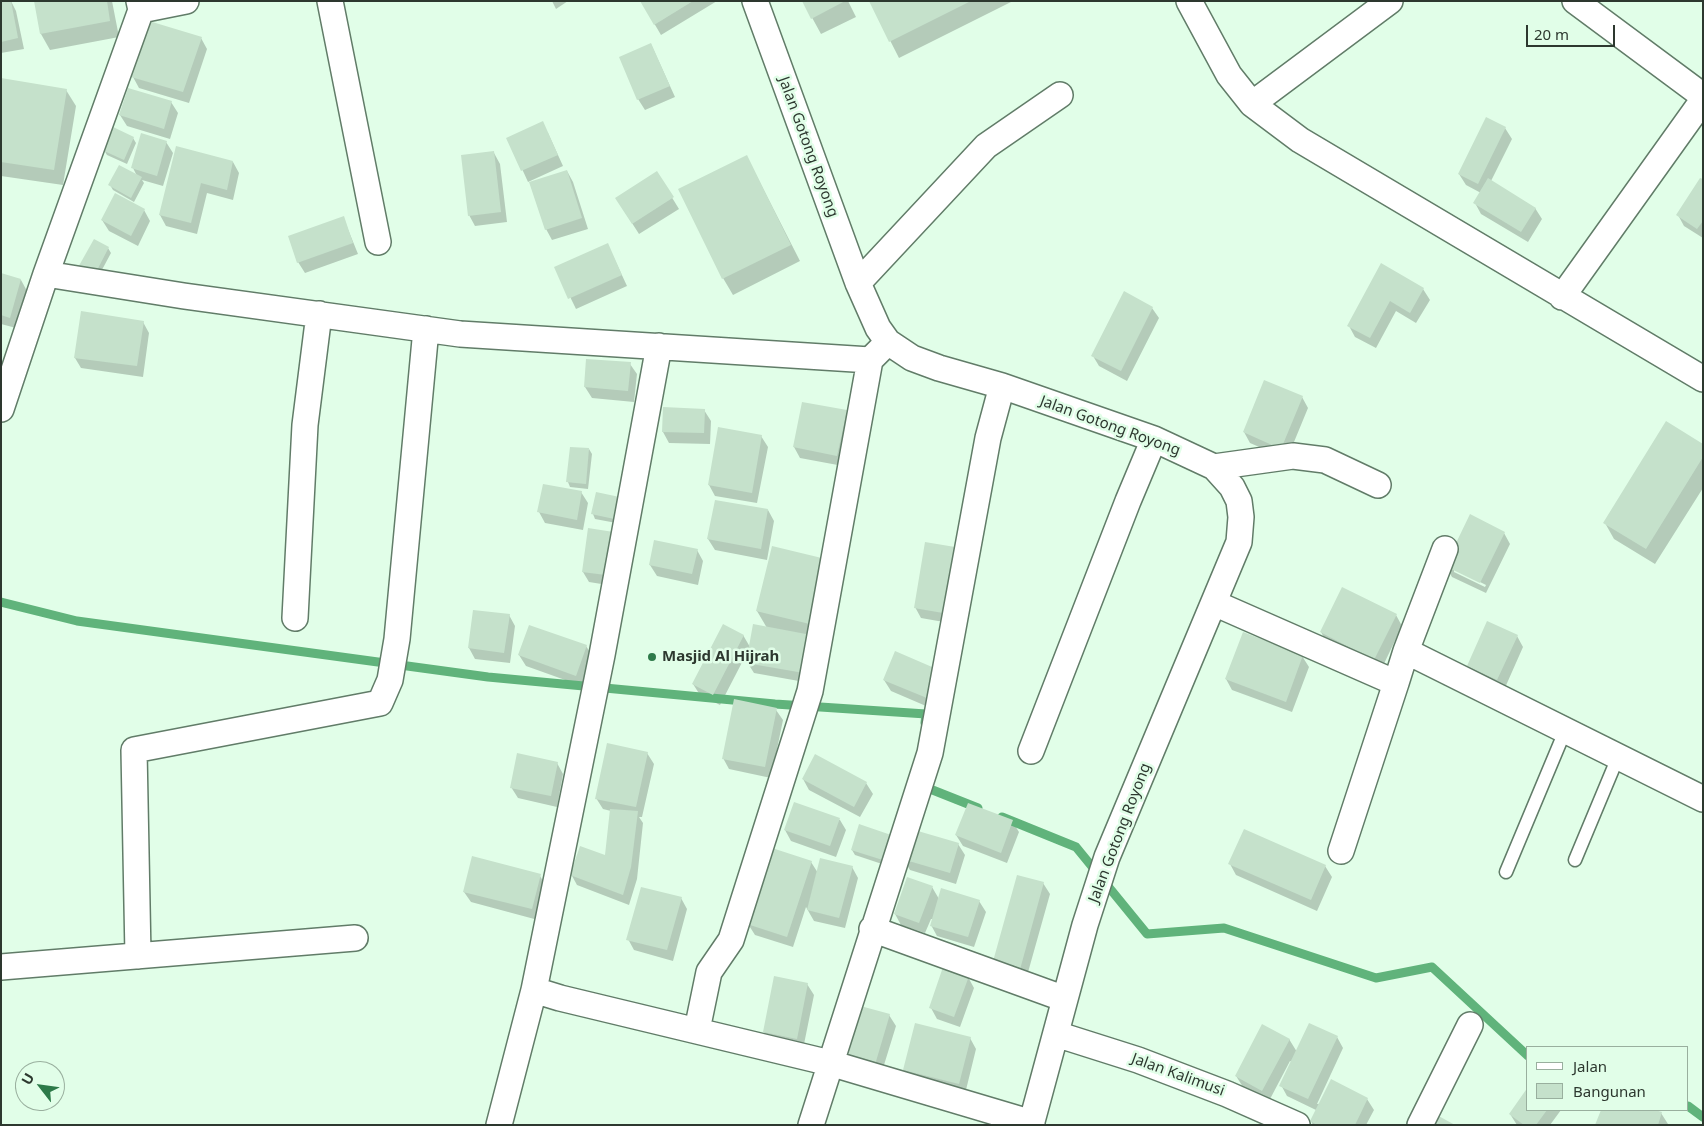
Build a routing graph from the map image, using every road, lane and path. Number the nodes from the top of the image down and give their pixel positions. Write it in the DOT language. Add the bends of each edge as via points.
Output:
graph roads {
  1 [pos="186,1"];
  2 [pos="330,1"];
  3 [pos="755,1"];
  4 [pos="1189,1"];
  5 [pos="1390,1"];
  6 [pos="1575,1"];
  7 [pos="140,5"];
  8 [pos="1060,95"];
  9 [pos="1703,96"];
  10 [pos="1703,100"];
  11 [pos="1252,104"];
  12 [pos="378,242"];
  13 [pos="46,274"];
  14 [pos="858,283"];
  15 [pos="1562,297"];
  16 [pos="319,314"];
  17 [pos="426,329"];
  18 [pos="888,342"];
  19 [pos="659,346"];
  20 [pos="870,360"];
  21 [pos="1703,379"];
  22 [pos="1002,386"];
  23 [pos="1,409"];
  24 [pos="1154,439"];
  25 [pos="1214,467"];
  26 [pos="1378,485"];
  27 [pos="1445,549"];
  28 [pos="1214,603"];
  29 [pos="295,618"];
  30 [pos="1406,651"];
  31 [pos="1396,683"];
  32 [pos="1565,731"];
  33 [pos="1032,751"];
  34 [pos="1618,757"];
  35 [pos="1703,799"];
  36 [pos="1341,851"];
  37 [pos="1575,860"];
  38 [pos="1506,872"];
  39 [pos="872,929"];
  40 [pos="355,938"];
  41 [pos="138,956"];
  42 [pos="1,967"];
  43 [pos="534,990"];
  44 [pos="1066,999"];
  45 [pos="1470,1025"];
  46 [pos="698,1030"];
  47 [pos="1056,1034"];
  48 [pos="830,1063"];
  49 [pos="1031,1124"];
  50 [pos="498,1125"];
  51 [pos="811,1125"];
  52 [pos="1297,1125"];
  53 [pos="1420,1125"];
  1 -- 7 [label="street"];
  2 -- 12 [label="street"];
  3 -- 14 [label="street, Jalan Gotong Royong"];
  4 -- 11 [label="street" via="1229,75"];
  5 -- 11 [label="street"];
  6 -- 9 [label="street"];
  7 -- 13 [label="street"];
  8 -- 14 [label="street" via="986,146"];
  10 -- 15 [label="street"];
  11 -- 15 [label="street" via="1300,140"];
  13 -- 16 [label="street"];
  13 -- 23 [label="street"];
  14 -- 18 [label="street, Jalan Gotong Royong" via="878,328"];
  15 -- 21 [label="street"];
  16 -- 17 [label="street"];
  16 -- 29 [label="street" via="305,425"];
  17 -- 19 [label="street" via="460,334"];
  17 -- 41 [label="street" via="397,639 390,680 380,703 134,750"];
  18 -- 20 [label="street"];
  18 -- 22 [label="street, Jalan Gotong Royong" via="912,358"];
  19 -- 20 [label="street"];
  19 -- 43 [label="street" via="602,654"];
  20 -- 46 [label="street" via="806,702 731,940 709,972"];
  22 -- 24 [label="street, Jalan Gotong Royong"];
  22 -- 39 [label="street" via="988,438 930,753"];
  24 -- 25 [label="street, Jalan Gotong Royong"];
  24 -- 33 [label="street"];
  25 -- 26 [label="street" via="1293,456 1325,460"];
  25 -- 28 [label="street, Jalan Gotong Royong" via="1232,487 1239,501 1241,517 1239,542"];
  27 -- 30 [label="street"];
  28 -- 31 [label="street"];
  28 -- 44 [label="street, Jalan Gotong Royong" via="1107,857"];
  30 -- 31 [label="street"];
  30 -- 32 [label="street"];
  31 -- 36 [label="street"];
  32 -- 34 [label="street"];
  32 -- 38 [label="lane"];
  34 -- 35 [label="street"];
  34 -- 37 [label="lane"];
  39 -- 44 [label="street"];
  39 -- 48 [label="street"];
  40 -- 41 [label="street"];
  41 -- 42 [label="street"];
  43 -- 46 [label="street"];
  43 -- 50 [label="street"];
  44 -- 47 [label="street, Jalan Gotong Royong"];
  45 -- 53 [label="street"];
  46 -- 48 [label="street"];
  47 -- 49 [label="street, Jalan Gotong Royong"];
  47 -- 52 [label="street, Jalan Kalimusi" via="1138,1060 1228,1094"];
  48 -- 49 [label="street"];
  48 -- 51 [label="street"];
}
